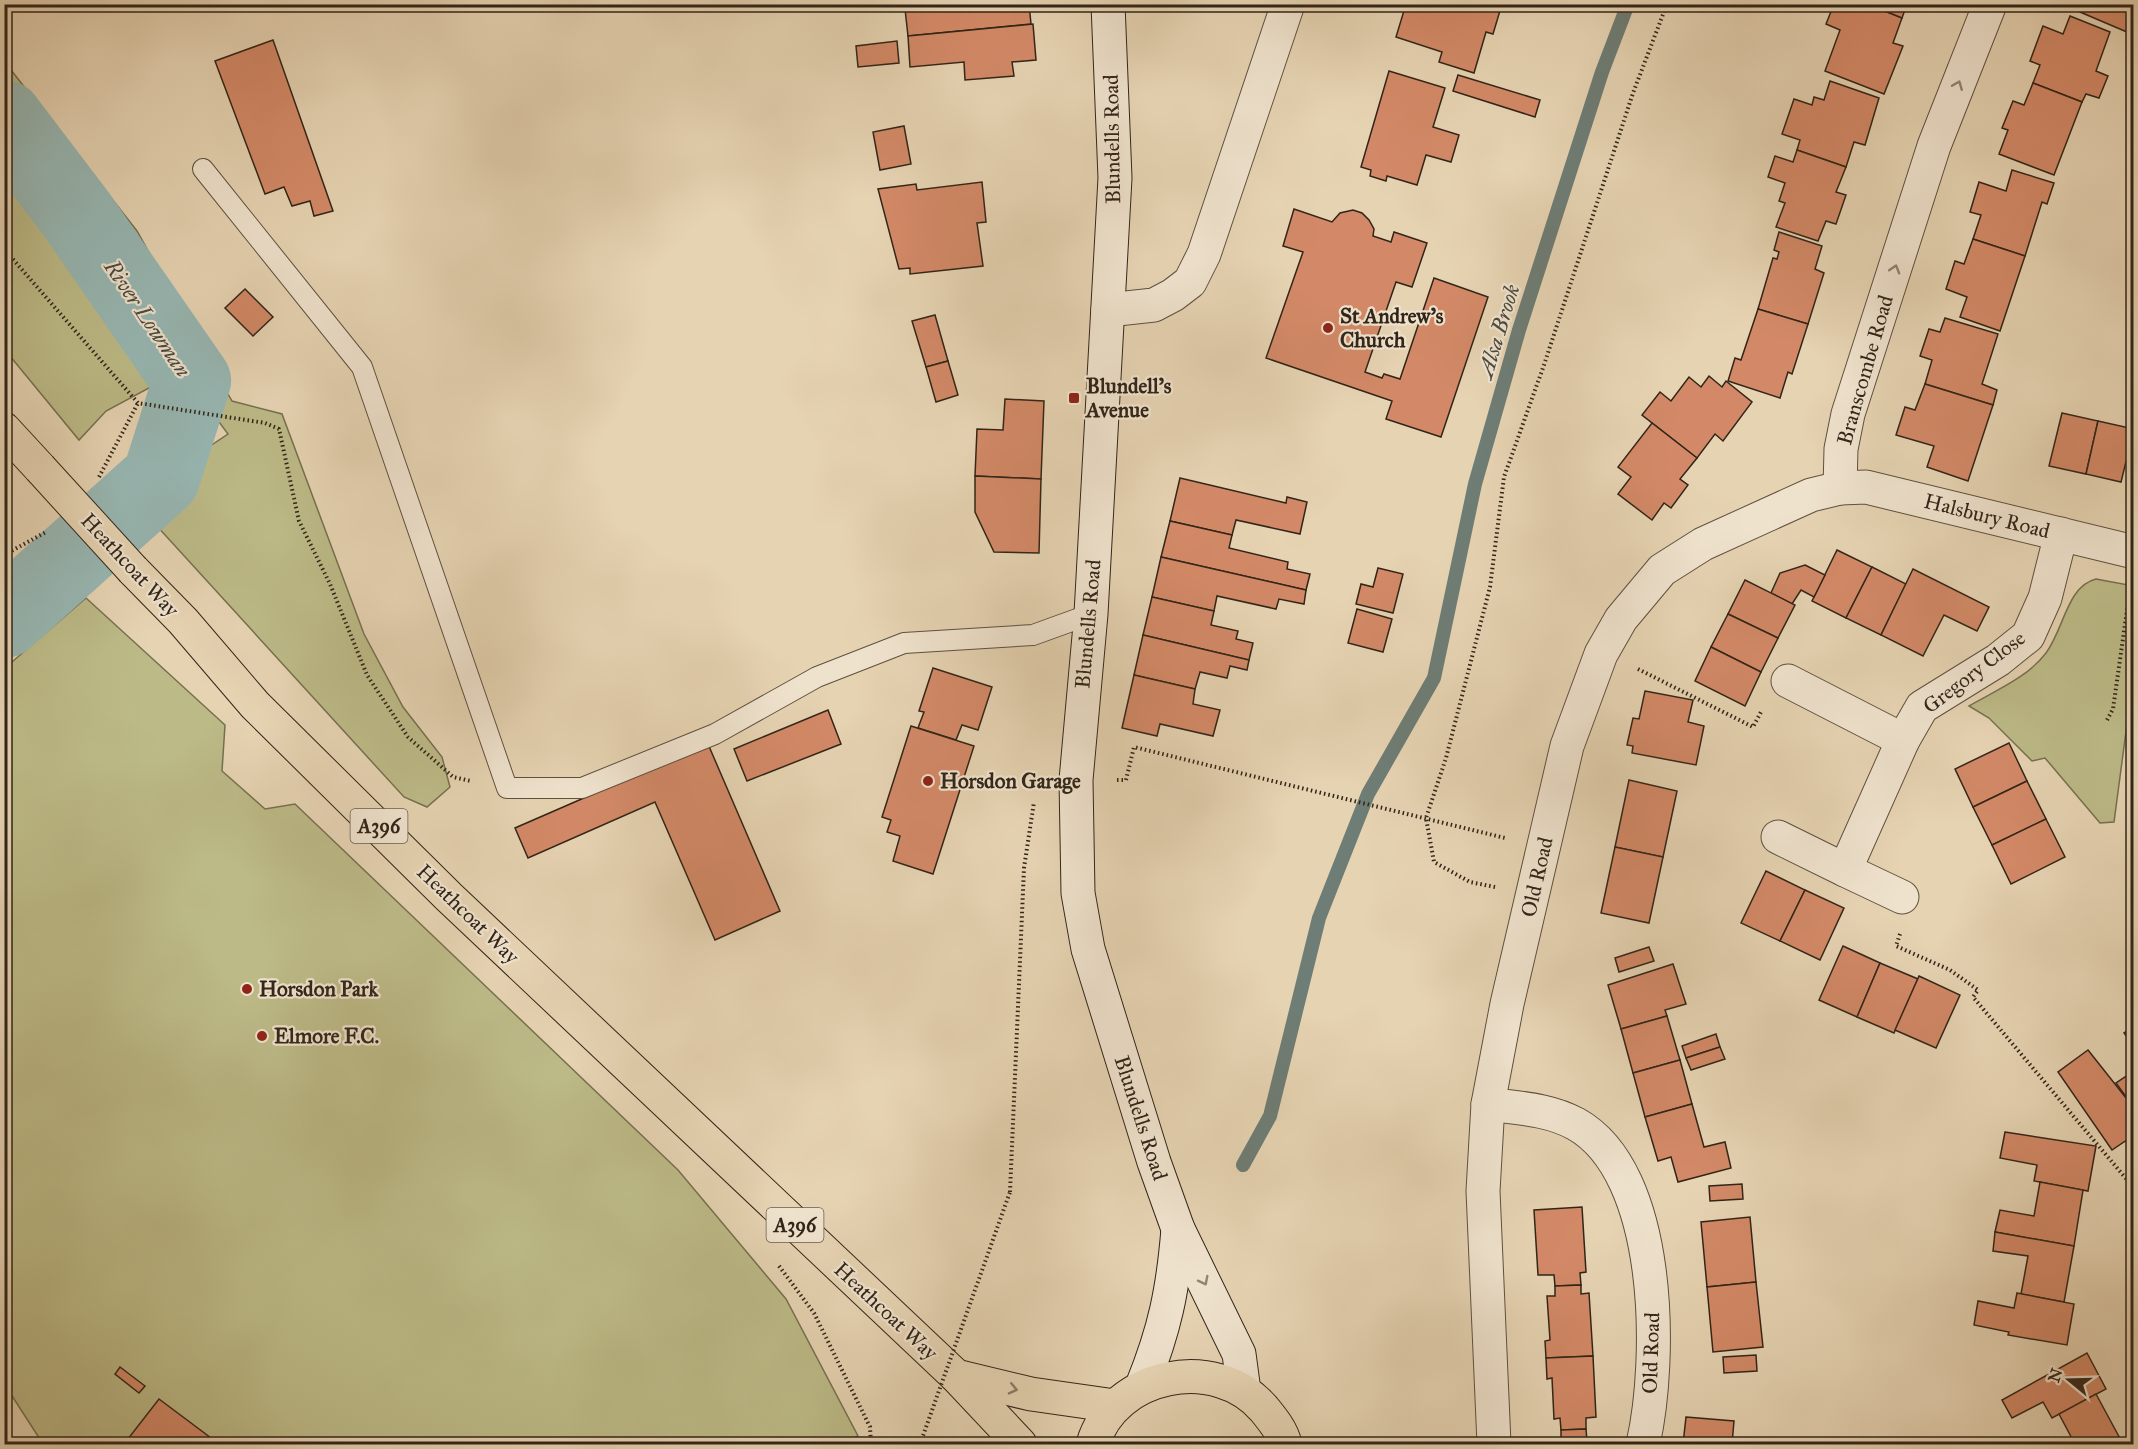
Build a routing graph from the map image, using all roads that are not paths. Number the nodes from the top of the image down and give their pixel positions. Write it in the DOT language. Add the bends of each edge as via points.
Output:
graph roads {
  1 [pos="1108,4"];
  2 [pos="1288,4"];
  3 [pos="1990,4"];
  4 [pos="203,169"];
  5 [pos="1108,310"];
  6 [pos="4,429"];
  7 [pos="1840,488"];
  8 [pos="2061,534"];
  9 [pos="2132,567"];
  10 [pos="1091,614"];
  11 [pos="1788,681"];
  12 [pos="1903,740"];
  13 [pos="1778,837"];
  14 [pos="1845,870"];
  15 [pos="1902,897"];
  16 [pos="1488,1104"];
  17 [pos="1178,1229"];
  18 [pos="956,1376"];
  19 [pos="1142,1386"];
  20 [pos="1244,1392"];
  21 [pos="1115,1406"];
  22 [pos="1286,1442"];
  23 [pos="1020,1444"];
  24 [pos="1093,1444"];
  25 [pos="1494,1444"];
  26 [pos="1643,1444"];
  1 -- 5 [label="street, Blundells Road" via="1115,178"];
  2 -- 5 [label="street" via="1204,254 1190,282 1154,305"];
  7 -- 3 [label="street, Branscombe Road, one-way" via="1841,449 1848,414 1934,146"];
  4 -- 10 [label="lane" via="362,367 507,788 582,788 715,734 817,677 904,642 1033,635"];
  5 -- 10 [label="street, Blundells Road"];
  6 -- 18 [label="main road, Heathcoat Way / A396, bridge" via="183,621 255,705 449,897"];
  7 -- 8 [label="street, Halsbury Road" via="1866,487"];
  7 -- 16 [label="street, Old Road" via="1764,514 1703,544 1662,570 1621,619 1601,654 1567,746"];
  8 -- 9 [label="street, Halsbury Road"];
  8 -- 12 [label="street, Gregory Close" via="2045,598 2028,636 1998,660 1922,707"];
  10 -- 17 [label="street, Blundells Road" via="1076,780 1078,893 1088,949"];
  11 -- 12 [label="street"];
  12 -- 14 [label="street, Gregory Close"];
  13 -- 14 [label="street"];
  14 -- 15 [label="street"];
  16 -- 25 [label="street, Old Road" via="1483,1191"];
  16 -- 26 [label="street, Old Road" via="1555,1114 1578,1126 1602,1147 1624,1175 1643,1235 1653,1295 1651,1388"];
  17 -- 19 [label="street, Blundells Road" via="1173,1284 1161,1339"];
  17 -- 20 [label="street, Blundells Road, one-way" via="1239,1354"];
  18 -- 21 [label="main road, Heathcoat Way / A396, one-way" via="1031,1394"];
  18 -- 23 [label="main road, Heathcoat Way / A396"];
  19 -- 20 [label="main road" via="1176,1376 1211,1378"];
  19 -- 21 [label="main road"];
  20 -- 22 [label="main road" via="1273,1420"];
  21 -- 24 [label="main road"];
}
